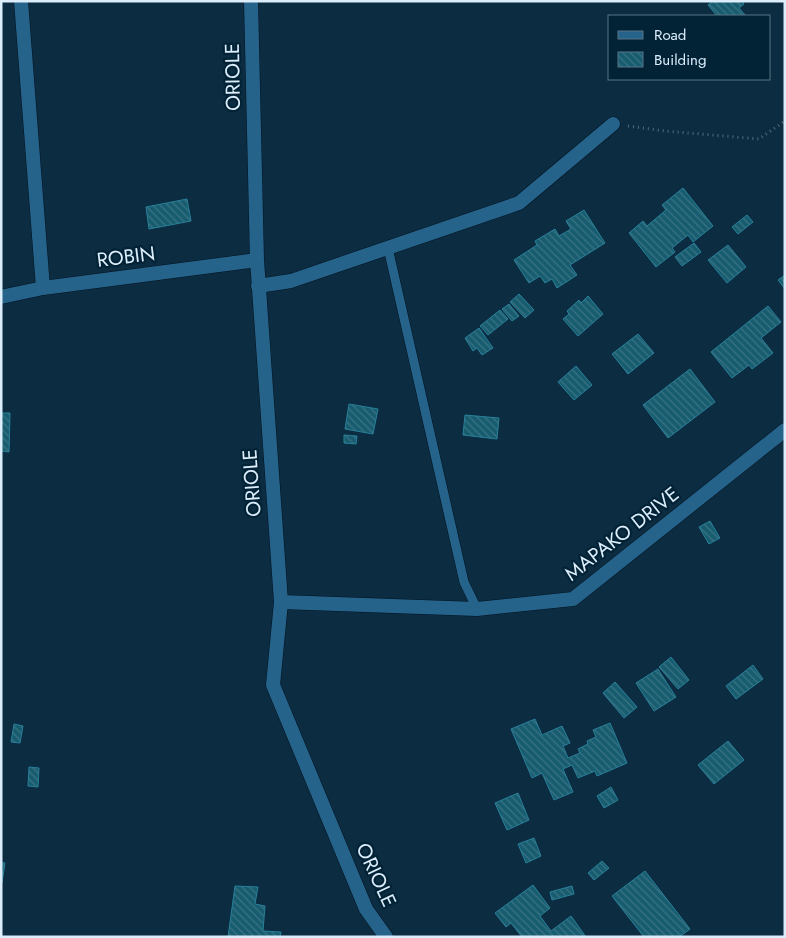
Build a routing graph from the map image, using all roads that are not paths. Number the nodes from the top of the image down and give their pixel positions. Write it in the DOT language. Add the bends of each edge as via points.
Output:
graph roads {
  1 [pos="21,1"];
  2 [pos="251,1"];
  3 [pos="613,124"];
  4 [pos="388,248"];
  5 [pos="257,260"];
  6 [pos="258,286"];
  7 [pos="43,288"];
  8 [pos="1,297"];
  9 [pos="785,430"];
  10 [pos="281,602"];
  11 [pos="477,609"];
  12 [pos="386,937"];
  1 -- 7 [label="street"];
  2 -- 5 [label="street, ORIOLE"];
  3 -- 4 [label="street" via="519,203"];
  4 -- 6 [label="street" via="291,281"];
  4 -- 11 [label="lane" via="464,582"];
  5 -- 6 [label="street, ORIOLE"];
  5 -- 7 [label="street, ROBIN"];
  6 -- 10 [label="street, ORIOLE"];
  7 -- 8 [label="street, ROBIN"];
  9 -- 11 [label="street, MAPAKO DRIVE" via="573,599"];
  10 -- 11 [label="street, MAPAKO DRIVE"];
  10 -- 12 [label="street, ORIOLE" via="273,685 366,909"];
}
